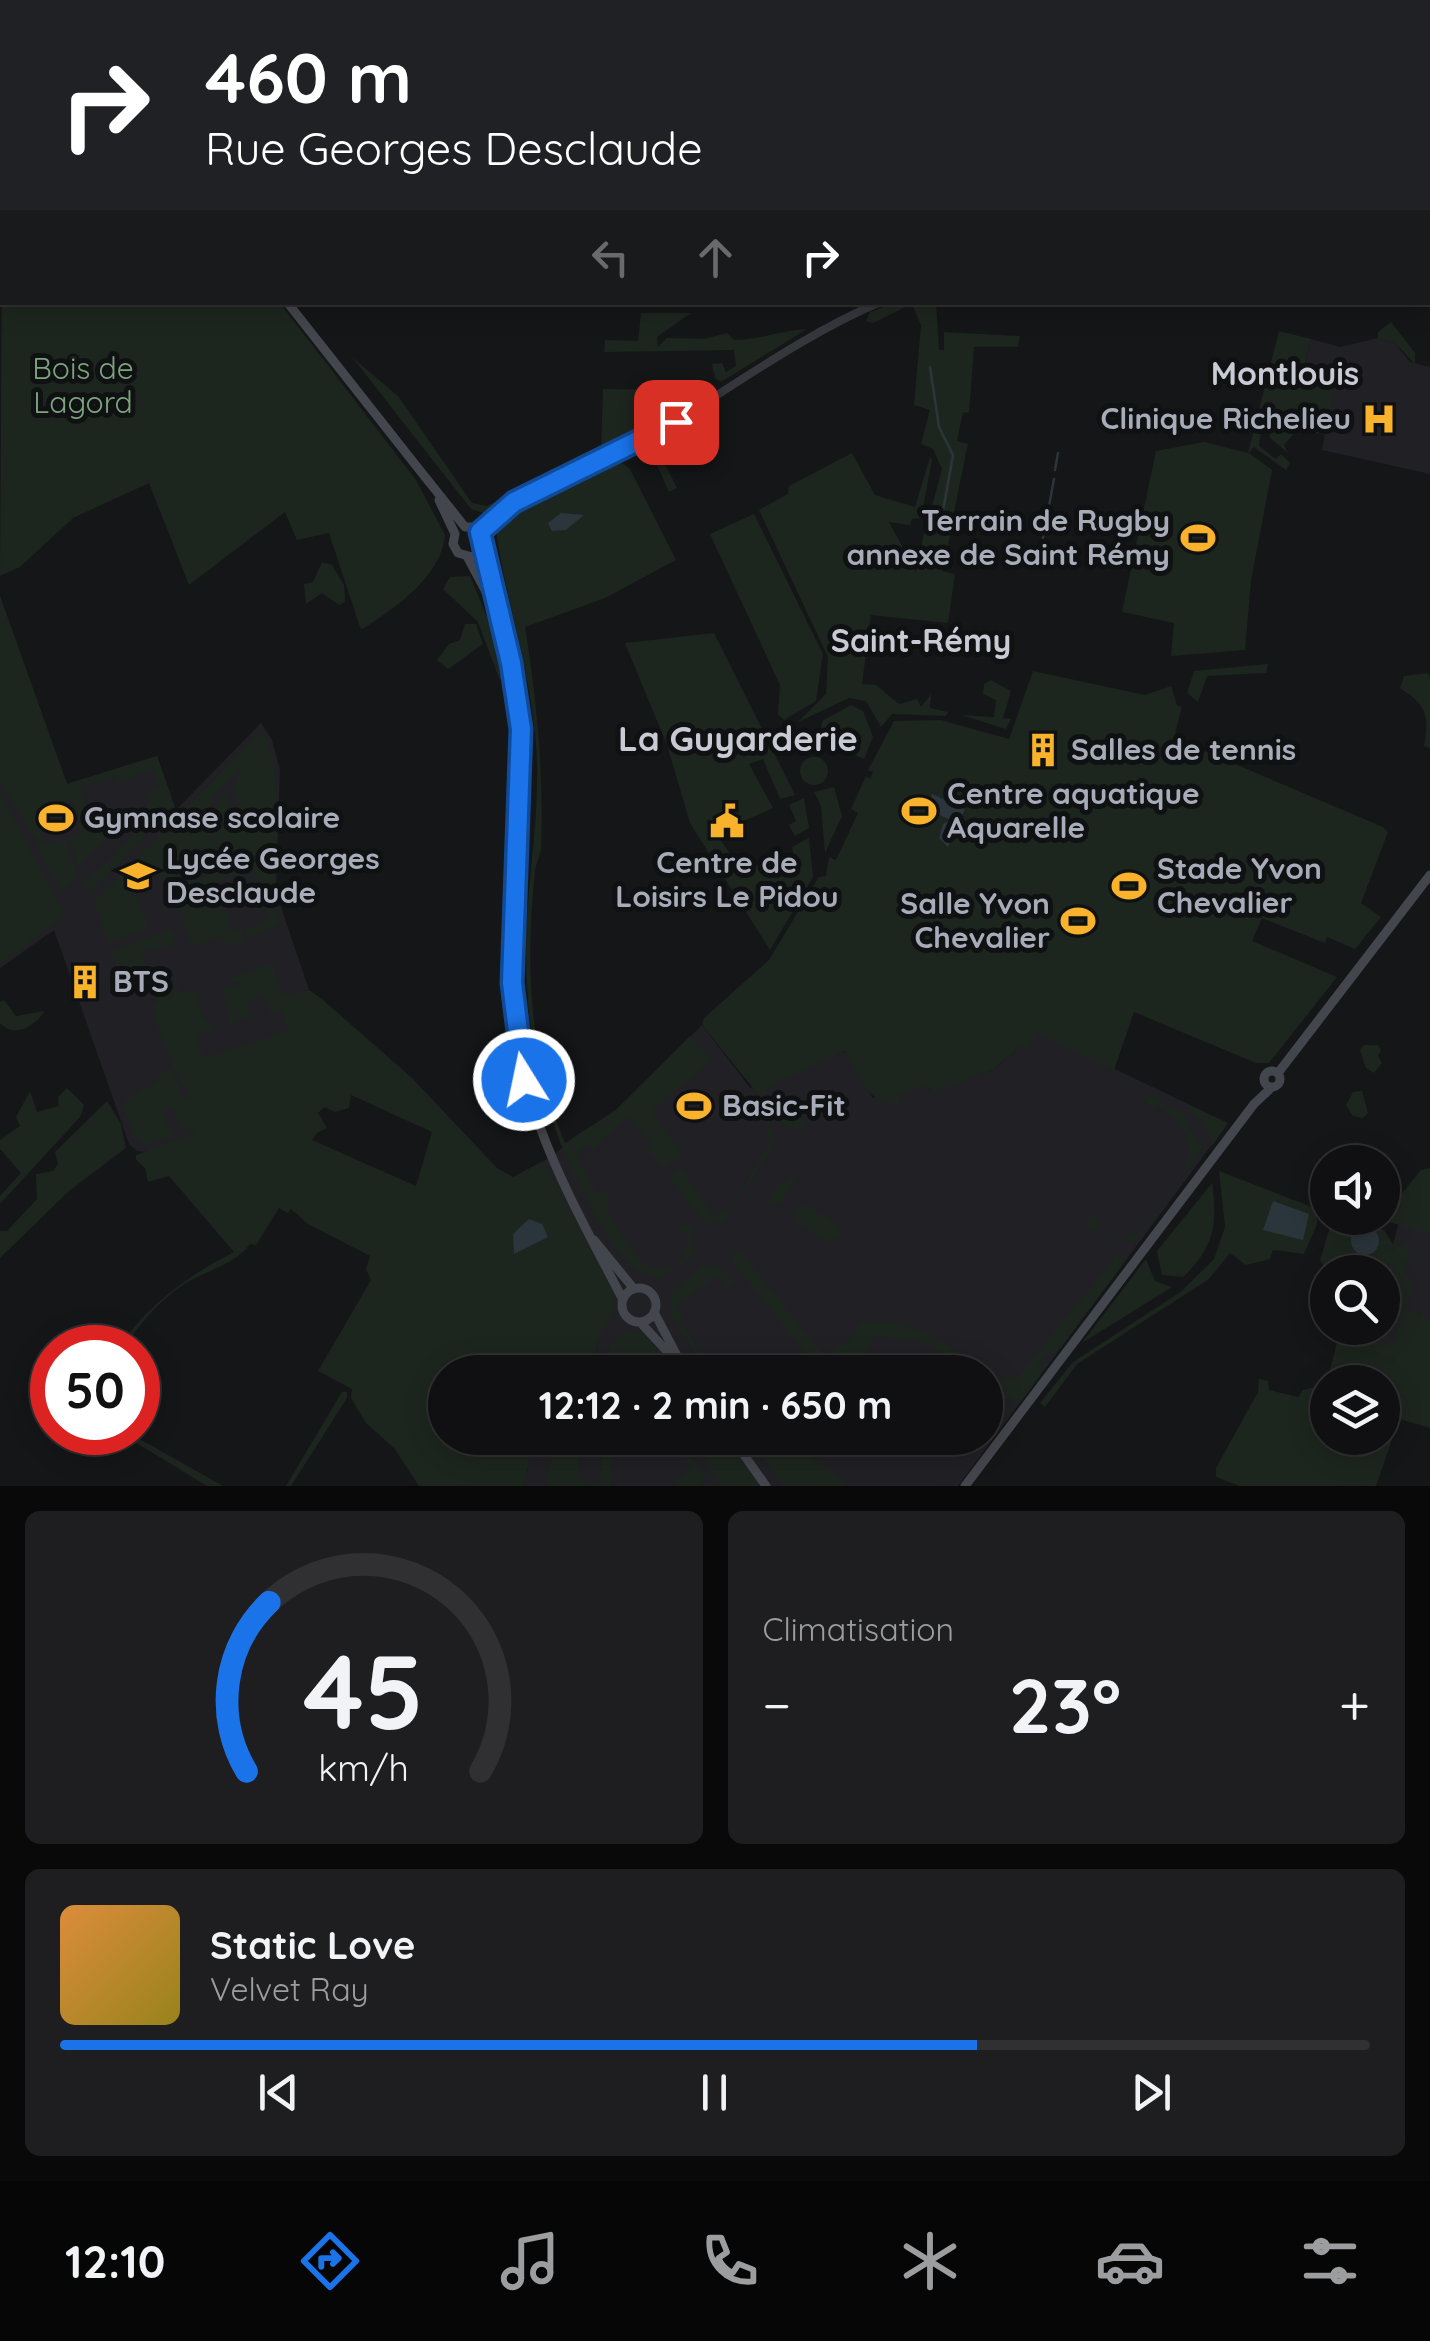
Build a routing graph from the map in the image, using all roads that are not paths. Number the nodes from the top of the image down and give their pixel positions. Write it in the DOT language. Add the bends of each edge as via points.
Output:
graph roads {
  1 [pos="338,0"];
  2 [pos="394,0"];
  3 [pos="289,305"];
  4 [pos="874,305"];
  5 [pos="426,478"];
  6 [pos="464,527"];
  7 [pos="480,532"];
  8 [pos="455,534"];
  9 [pos="482,549"];
  10 [pos="468,558"];
  11 [pos="496,612"];
  12 [pos="1430,875"];
  13 [pos="588,1234"];
  14 [pos="634,1289"];
  15 [pos="622,1300"];
  16 [pos="654,1312"];
  17 [pos="640,1322"];
  18 [pos="670,1355"];
  19 [pos="676,1355"];
  20 [pos="744,1455"];
  21 [pos="766,1486"];
  22 [pos="966,1486"];
  1 -- 2 [label="street"];
  3 -- 5 [label="main road"];
  4 -- 7 [label="street" via="820,330 628,449 514,502"];
  5 -- 6 [label="main road"];
  5 -- 8 [label="main road"];
  6 -- 7 [label="main road"];
  6 -- 8 [label="main road"];
  7 -- 9 [label="main road"];
  8 -- 10 [label="main road" via="454,549"];
  9 -- 10 [label="main road"];
  9 -- 11 [label="main road"];
  10 -- 11 [label="main road"];
  11 -- 13 [label="main road" via="511,663 522,748 512,952 517,1045 548,1157"];
  12 -- 22 [label="main road"];
  13 -- 14 [label="main road"];
  13 -- 15 [label="main road"];
  14 -- 15 [label="main road"];
  14 -- 16 [label="main road" via="652,1294"];
  15 -- 17 [label="main road" via="624,1315"];
  16 -- 17 [label="main road"];
  16 -- 19 [label="main road"];
  17 -- 18 [label="main road"];
  20 -- 21 [label="main road"];
}
